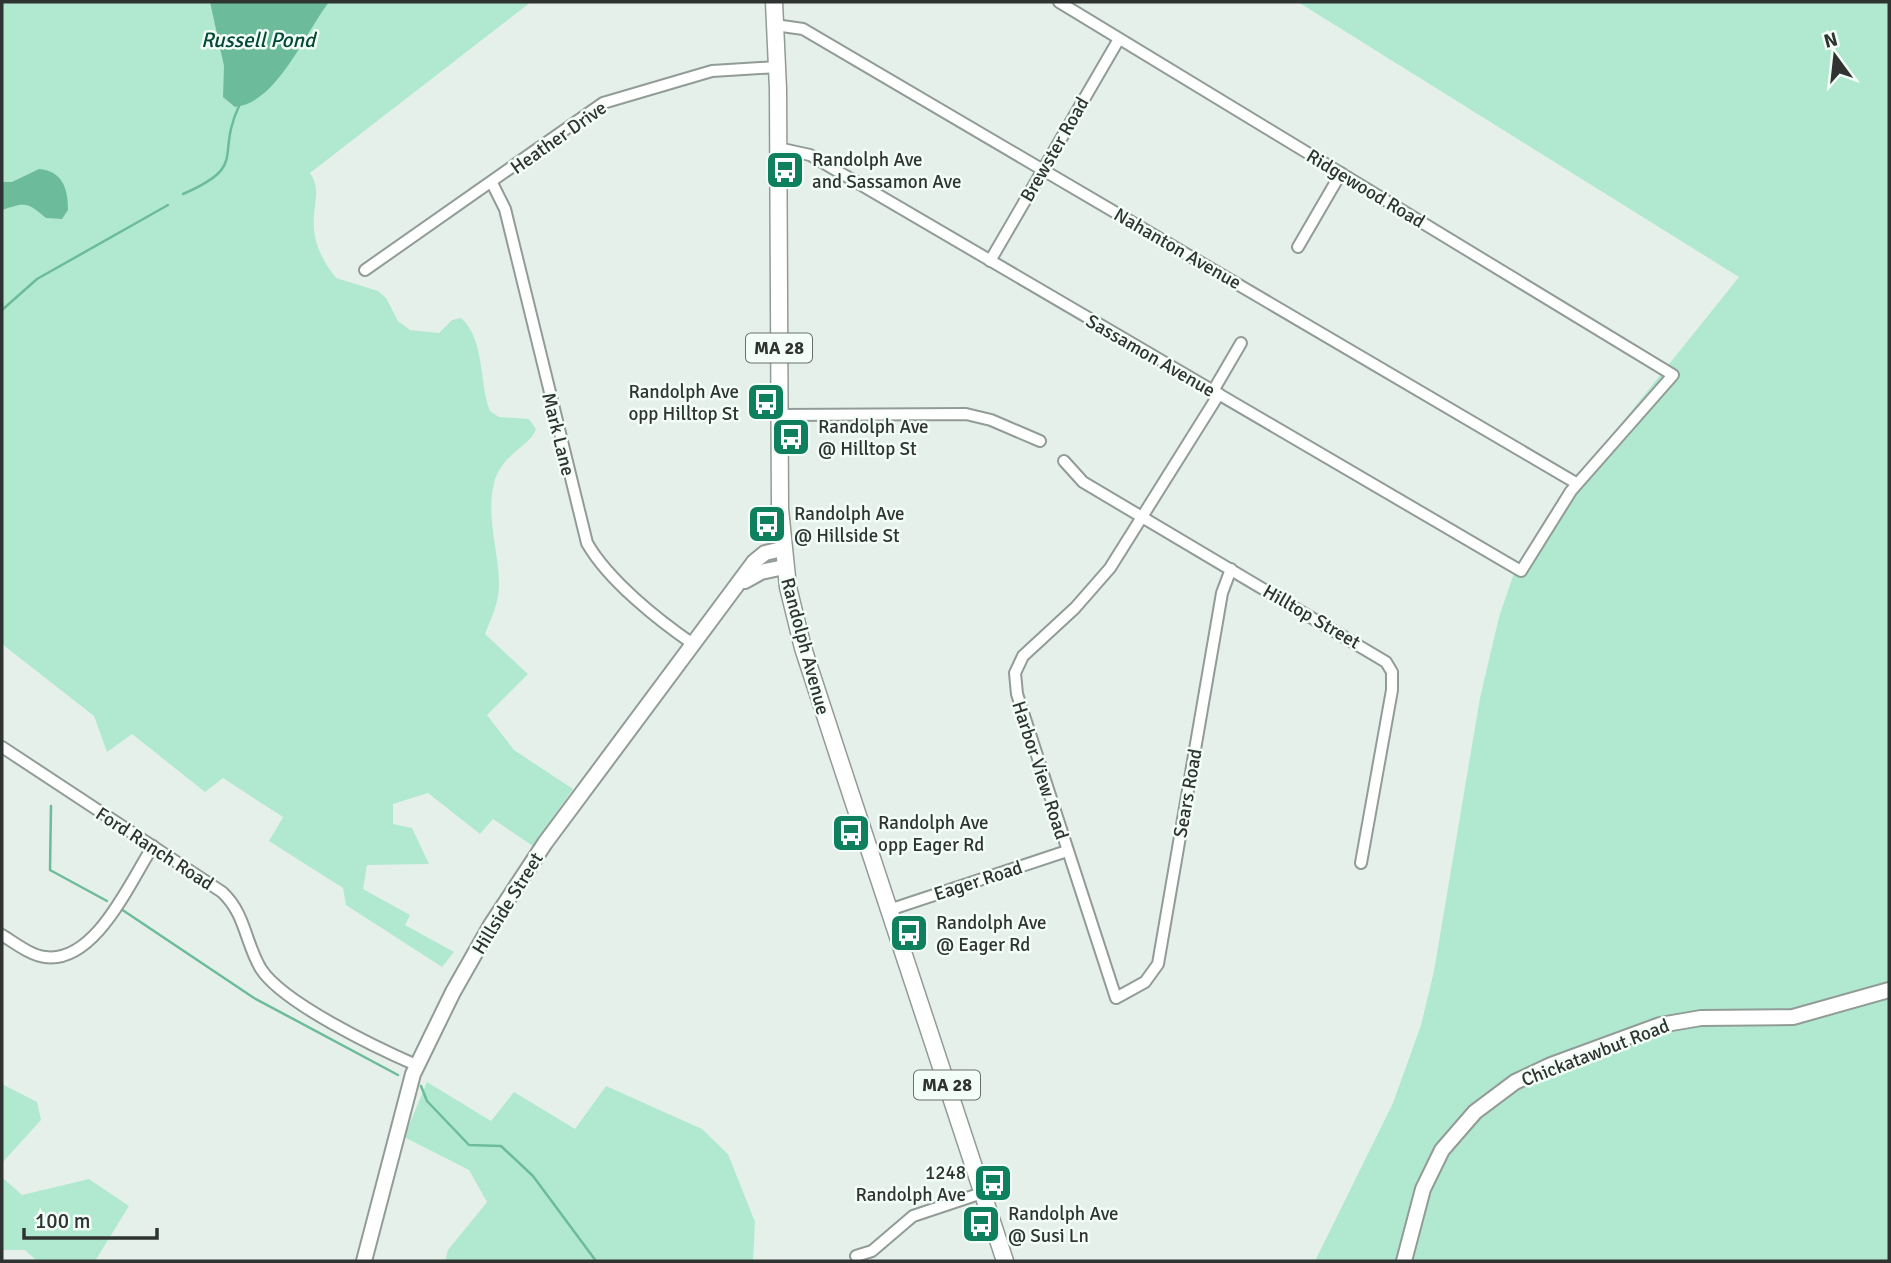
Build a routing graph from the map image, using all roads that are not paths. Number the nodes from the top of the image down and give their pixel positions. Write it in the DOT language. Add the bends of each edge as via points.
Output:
graph roads {
  1 [pos="774,2"];
  2 [pos="1059,2"];
  3 [pos="775,25"];
  4 [pos="1119,39"];
  5 [pos="777,67"];
  6 [pos="778,148"];
  7 [pos="1042,169"];
  8 [pos="1341,173"];
  9 [pos="492,183"];
  10 [pos="1298,247"];
  11 [pos="990,261"];
  12 [pos="365,270"];
  13 [pos="1241,343"];
  14 [pos="1216,392"];
  15 [pos="779,415"];
  16 [pos="1040,441"];
  17 [pos="1064,461"];
  18 [pos="1576,483"];
  19 [pos="1142,517"];
  20 [pos="782,549"];
  21 [pos="785,567"];
  22 [pos="1231,569"];
  23 [pos="735,588"];
  24 [pos="694,644"];
  25 [pos="2,747"];
  26 [pos="153,846"];
  27 [pos="1067,851"];
  28 [pos="1361,863"];
  29 [pos="889,910"];
  30 [pos="2,936"];
  31 [pos="1889,990"];
  32 [pos="1116,998"];
  33 [pos="416,1065"];
  34 [pos="982,1193"];
  35 [pos="856,1256"];
  36 [pos="364,1261"];
  37 [pos="1005,1261"];
  38 [pos="1404,1261"];
  1 -- 3 [label="main road, Randolph Avenue / MA 28"];
  2 -- 4 [label="street, Ridgewood Road"];
  3 -- 5 [label="main road, Randolph Avenue / MA 28"];
  3 -- 7 [label="street, Nahanton Avenue" via="803,29"];
  4 -- 7 [label="street, Brewster Road"];
  4 -- 8 [label="street, Ridgewood Road"];
  5 -- 6 [label="main road, Randolph Avenue / MA 28"];
  5 -- 9 [label="street, Heather Drive" via="712,71 612,99 587,112"];
  6 -- 11 [label="street, Sassamon Avenue" via="804,152"];
  6 -- 15 [label="main road, Randolph Avenue / MA 28"];
  7 -- 11 [label="street, Brewster Road"];
  7 -- 18 [label="street, Nahanton Avenue"];
  8 -- 10 [label="street"];
  8 -- 18 [label="street, Ridgewood Road" via="1673,375"];
  9 -- 12 [label="street, Heather Drive"];
  9 -- 24 [label="street, Mark Lane" via="505,208 587,543 615,579"];
  11 -- 14 [label="street, Sassamon Avenue"];
  13 -- 14 [label="street, Harbor View Road"];
  14 -- 18 [label="street, Sassamon Avenue" via="1521,571"];
  14 -- 19 [label="street, Harbor View Road"];
  15 -- 16 [label="street" via="966,414"];
  15 -- 20 [label="main road, Randolph Avenue / MA 28"];
  17 -- 19 [label="street, Hilltop Street" via="1083,482"];
  19 -- 22 [label="street, Hilltop Street"];
  19 -- 27 [label="street, Harbor View Road" via="1097,584 1026,652 1015,673 1017,694"];
  20 -- 21 [label="main road, Randolph Avenue / MA 28"];
  20 -- 23 [label="street, Hillside Street" via="760,558"];
  21 -- 23 [label="street, Hillside Street" via="757,574"];
  21 -- 29 [label="main road, Randolph Avenue / MA 28" via="803,648"];
  22 -- 28 [label="street, Hilltop Street" via="1378,655 1389,667 1392,690"];
  22 -- 32 [label="street, Sears Road" via="1222,593 1158,964 1145,982"];
  23 -- 24 [label="street, Hillside Street"];
  24 -- 33 [label="street, Hillside Street" via="532,861 484,937"];
  25 -- 26 [label="street, Ford Ranch Road"];
  26 -- 30 [label="street" via="86,946 66,956 44,957"];
  26 -- 33 [label="street, Ford Ranch Road" via="228,897 240,914 258,963 277,987"];
  27 -- 29 [label="street, Eager Road"];
  27 -- 32 [label="street, Harbor View Road"];
  29 -- 34 [label="main road, Randolph Avenue / MA 28"];
  31 -- 38 [label="street, Chickatawbut Road" via="1793,1017 1701,1018 1660,1025 1516,1082 1475,1112 1442,1150 1423,1189"];
  33 -- 36 [label="street, Hillside Street"];
  34 -- 35 [label="street" via="913,1216 872,1251"];
  34 -- 37 [label="main road, Randolph Avenue / MA 28"];
}
